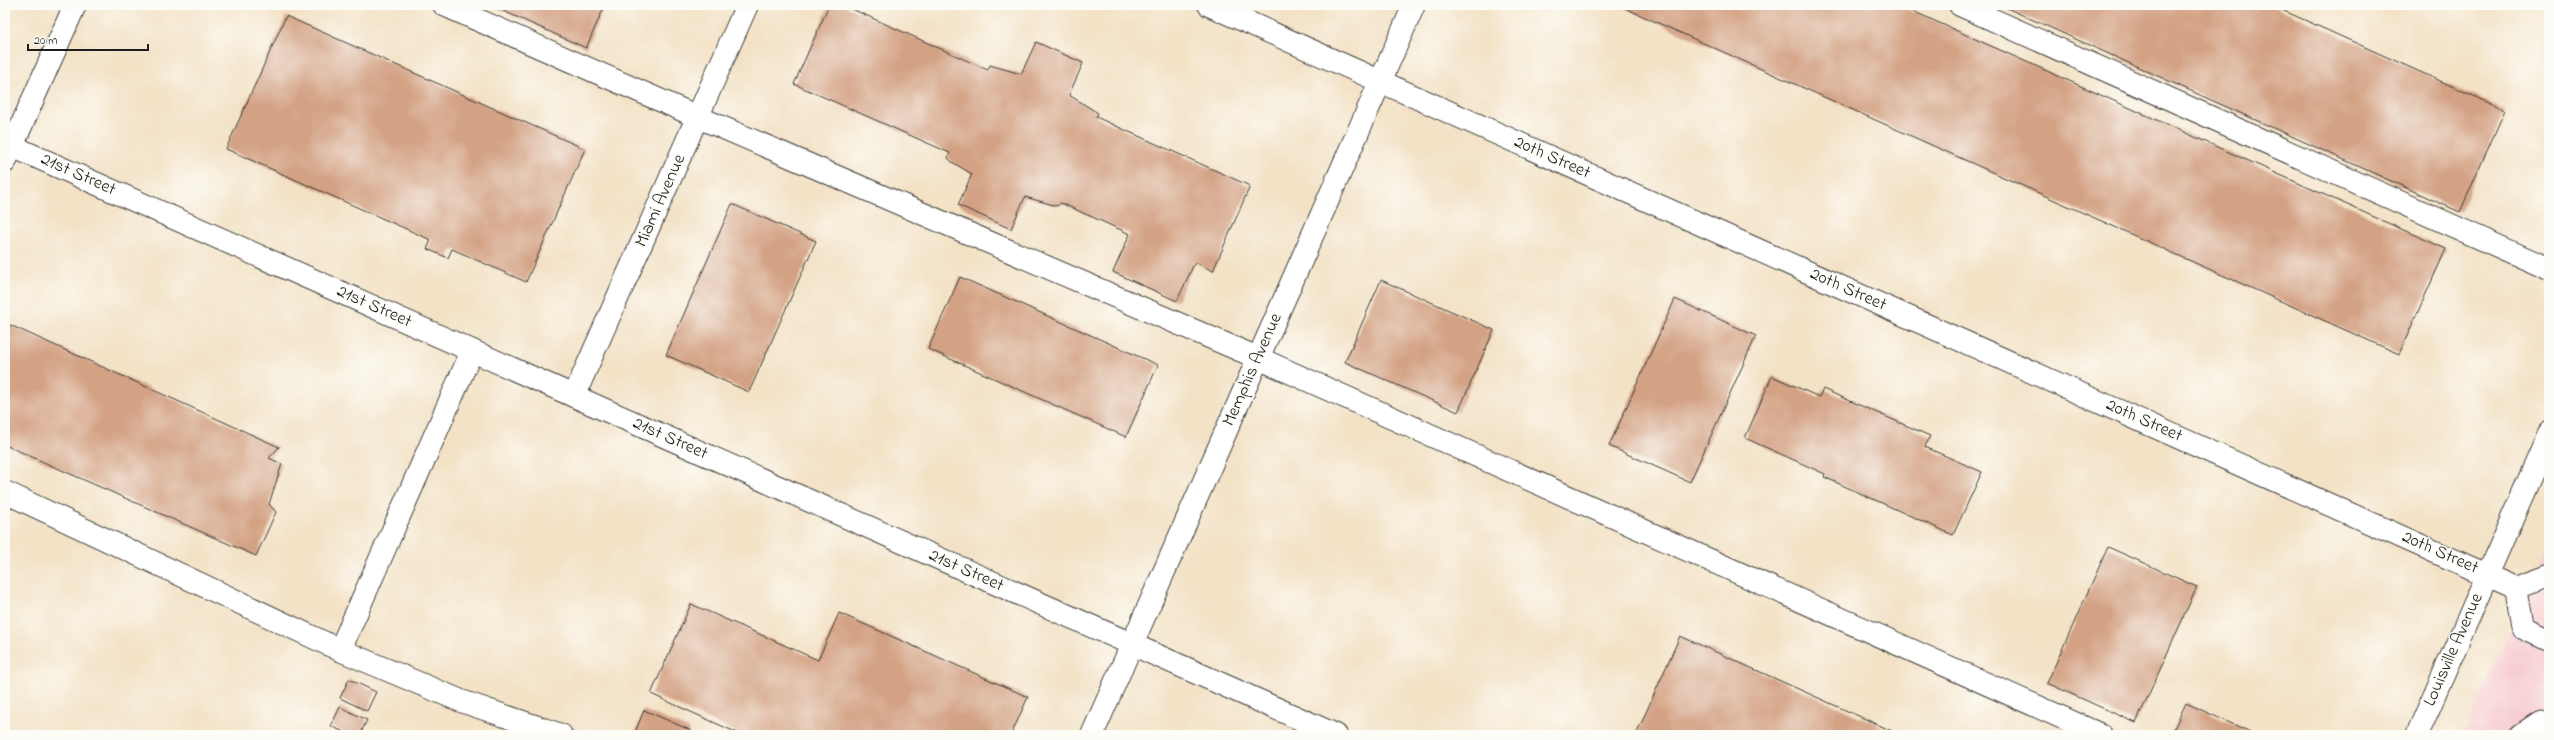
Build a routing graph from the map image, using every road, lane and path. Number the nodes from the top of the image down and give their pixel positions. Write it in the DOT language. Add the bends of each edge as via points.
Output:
graph roads {
  1 [pos="75,5"];
  2 [pos="444,5"];
  3 [pos="747,5"];
  4 [pos="1209,5"];
  5 [pos="1414,5"];
  6 [pos="1960,5"];
  7 [pos="1380,81"];
  8 [pos="698,117"];
  9 [pos="7,150"];
  10 [pos="2549,269"];
  11 [pos="472,351"];
  12 [pos="1258,358"];
  13 [pos="574,396"];
  14 [pos="2549,434"];
  15 [pos="5,492"];
  16 [pos="2487,574"];
  17 [pos="2549,576"];
  18 [pos="2516,588"];
  19 [pos="2549,640"];
  20 [pos="1132,644"];
  21 [pos="340,650"];
  22 [pos="2549,720"];
  23 [pos="561,735"];
  24 [pos="1092,735"];
  25 [pos="1336,735"];
  26 [pos="2101,735"];
  27 [pos="2416,735"];
  28 [pos="2522,735"];
  1 -- 9 [label="street"];
  2 -- 8 [label="street"];
  3 -- 8 [label="street, Miami Avenue"];
  4 -- 7 [label="street, 20th Street"];
  5 -- 7 [label="street, Memphis Avenue"];
  6 -- 10 [label="street"];
  7 -- 12 [label="street, Memphis Avenue"];
  7 -- 16 [label="street, 20th Street"];
  8 -- 12 [label="street"];
  8 -- 13 [label="street, Miami Avenue"];
  9 -- 11 [label="street, 21st Street"];
  11 -- 13 [label="street, 21st Street"];
  11 -- 21 [label="street"];
  12 -- 20 [label="street, Memphis Avenue"];
  12 -- 26 [label="street"];
  13 -- 20 [label="street, 21st Street"];
  14 -- 16 [label="street, Louisville Avenue"];
  15 -- 21 [label="street"];
  16 -- 18 [label="street, 20th Street"];
  16 -- 27 [label="street, Louisville Avenue"];
  17 -- 18 [label="street"];
  18 -- 19 [label="street" via="2523,628"];
  20 -- 24 [label="street, Memphis Avenue"];
  20 -- 25 [label="street, 21st Street"];
  21 -- 23 [label="street" via="461,701"];
  22 -- 28 [label="street" via="2540,722"];
}
